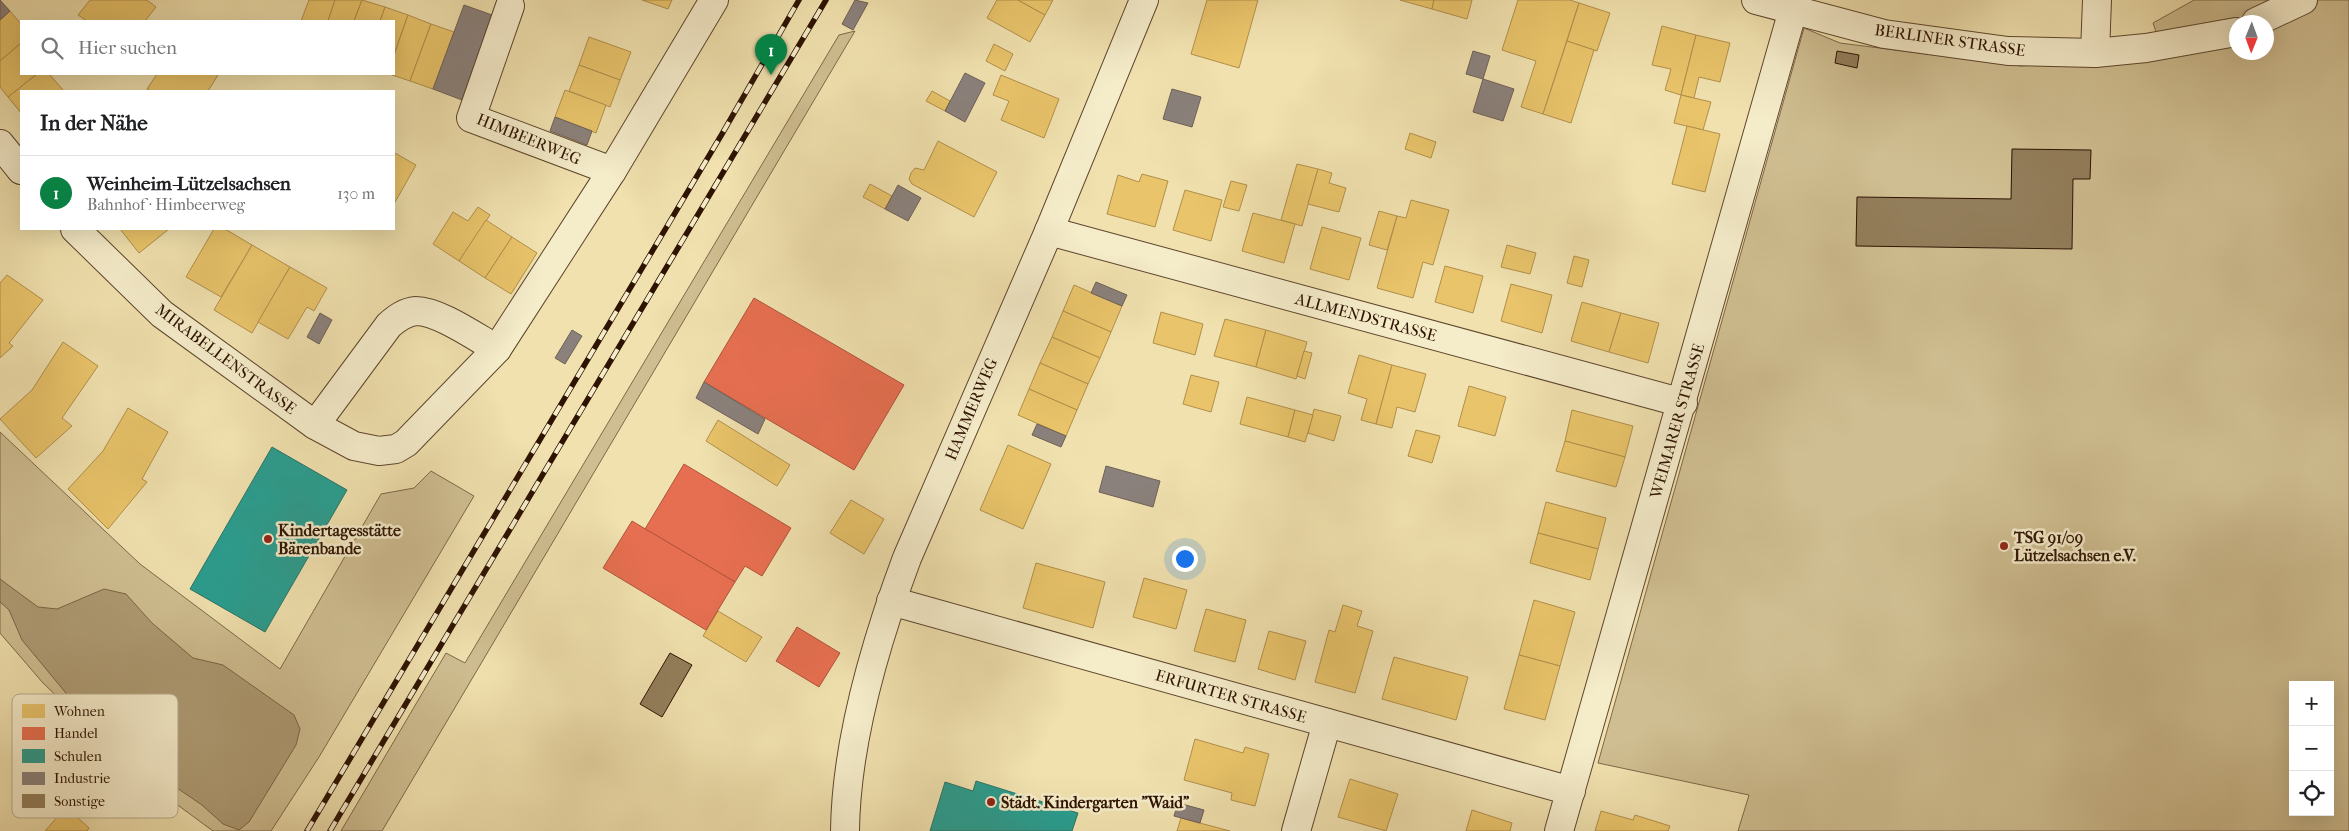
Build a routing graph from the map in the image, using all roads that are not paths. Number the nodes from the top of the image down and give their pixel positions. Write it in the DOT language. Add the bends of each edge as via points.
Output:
graph roads {
  1 [pos="714,0"];
  2 [pos="1144,0"];
  3 [pos="1756,0"];
  4 [pos="2097,0"];
  5 [pos="2303,0"];
  6 [pos="510,6"];
  7 [pos="1793,10"];
  8 [pos="2271,15"];
  9 [pos="2229,33"];
  10 [pos="2095,52"];
  11 [pos="0,144"];
  12 [pos="20,169"];
  13 [pos="612,172"];
  14 [pos="76,230"];
  15 [pos="1048,231"];
  16 [pos="498,349"];
  17 [pos="1683,403"];
  18 [pos="315,425"];
  19 [pos="891,601"];
  20 [pos="1327,723"];
  21 [pos="1571,791"];
  22 [pos="845,831"];
  23 [pos="1296,831"];
  24 [pos="1560,831"];
  1 -- 13 [label="street"];
  2 -- 15 [label="street, HAMMERWEG"];
  3 -- 7 [label="street, BERLINER STRASSE"];
  4 -- 10 [label="street"];
  5 -- 8 [label="street"];
  6 -- 13 [label="street, HIMBEERWEG" via="471,118"];
  7 -- 10 [label="street, BERLINER STRASSE" via="1884,34 2008,51"];
  7 -- 17 [label="street, WEIMARER STRASSE"];
  9 -- 10 [label="street, BERLINER STRASSE" via="2146,48"];
  11 -- 12 [label="street"];
  13 -- 16 [label="street"];
  14 -- 18 [label="street, MIRABELLENSTRASSE" via="162,314"];
  15 -- 17 [label="street, ALLMENDSTRASSE"];
  15 -- 19 [label="street, HAMMERWEG"];
  16 -- 18 [label="street, MIRABELLENSTRASSE" via="396,449 379,452 354,446"];
  16 -- 18 [label="street" via="435,315 416,311 401,315 388,324"];
  17 -- 21 [label="street, WEIMARER STRASSE"];
  19 -- 20 [label="street, ERFURTER STRASSE"];
  19 -- 22 [label="street, HAMMERWEG" via="858,720 845,807"];
  20 -- 21 [label="street, ERFURTER STRASSE"];
  20 -- 23 [label="street"];
  21 -- 24 [label="street, WEIMARER STRASSE"];
}
